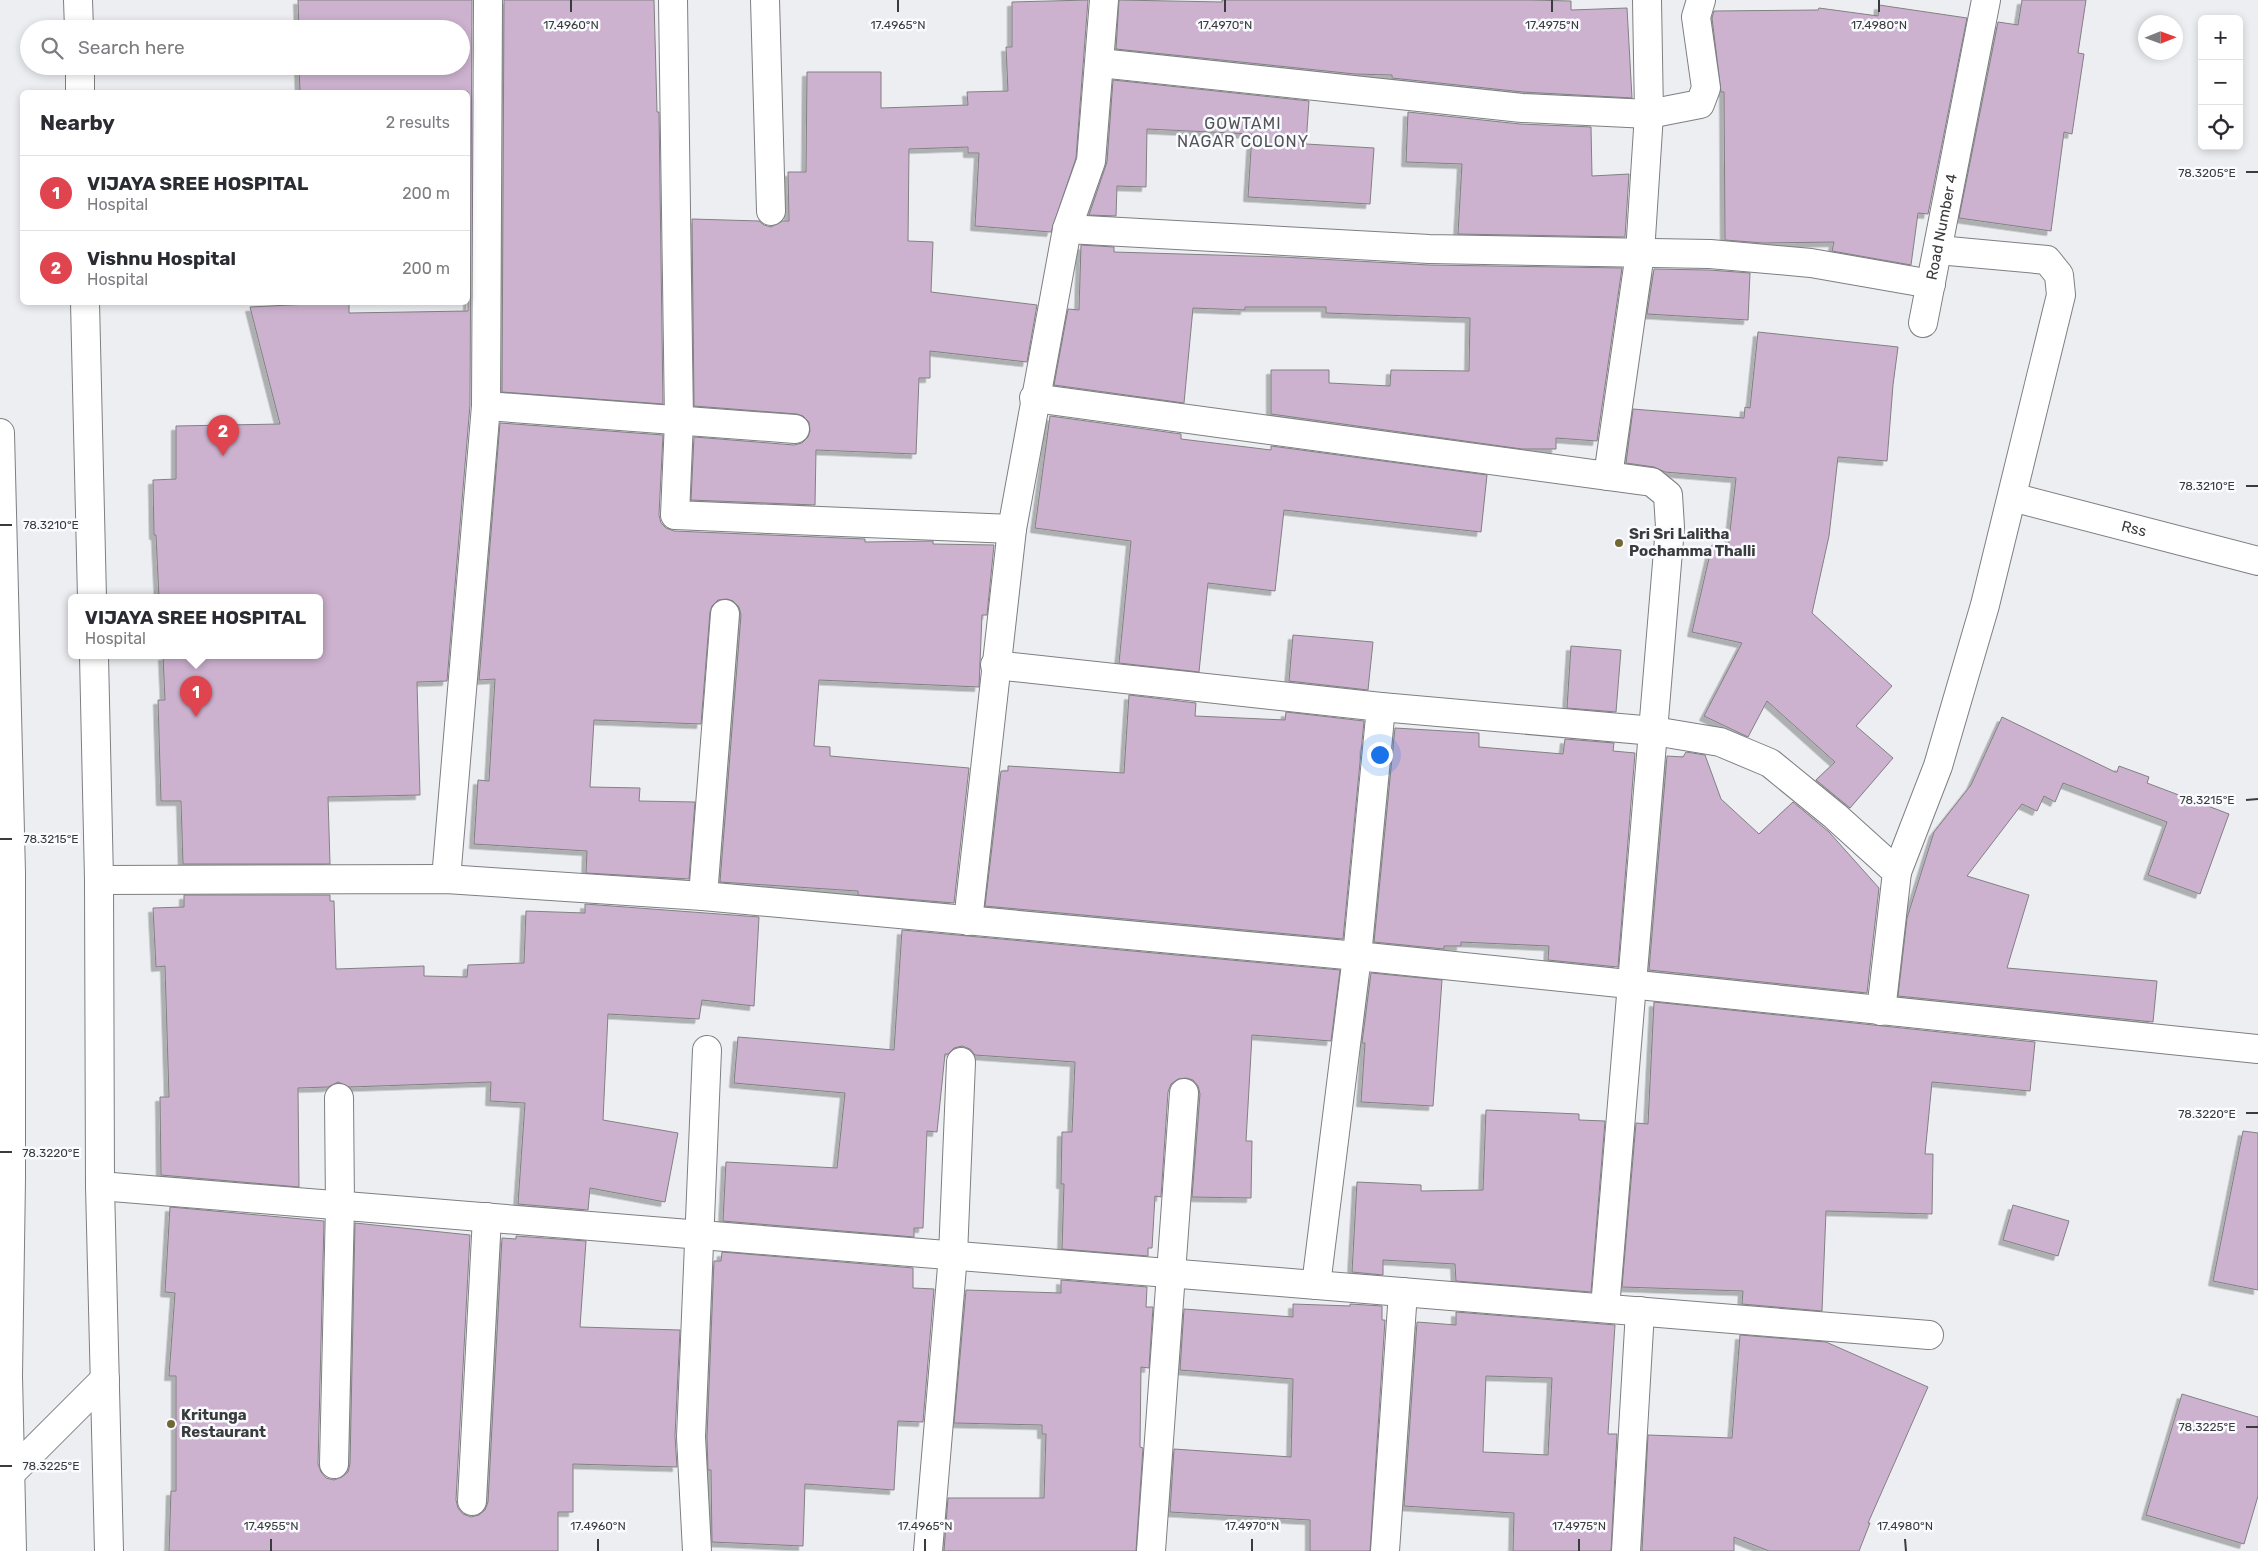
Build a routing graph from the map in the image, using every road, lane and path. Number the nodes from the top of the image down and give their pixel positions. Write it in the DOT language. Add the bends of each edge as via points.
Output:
graph roads {
  1 [pos="78,0"];
  2 [pos="488,0"];
  3 [pos="673,0"];
  4 [pos="765,0"];
  5 [pos="1104,0"];
  6 [pos="1647,0"];
  7 [pos="1701,0"];
  8 [pos="1986,0"];
  9 [pos="79,20"];
  10 [pos="1100,63"];
  11 [pos="80,75"];
  12 [pos="80,90"];
  13 [pos="1649,114"];
  14 [pos="771,211"];
  15 [pos="1067,228"];
  16 [pos="1938,250"];
  17 [pos="1640,253"];
  18 [pos="1931,284"];
  19 [pos="86,305"];
  20 [pos="1924,323"];
  21 [pos="1034,398"];
  22 [pos="486,406"];
  23 [pos="679,421"];
  24 [pos="796,429"];
  25 [pos="0,433"];
  26 [pos="1608,476"];
  27 [pos="2012,497"];
  28 [pos="1012,529"];
  29 [pos="2258,561"];
  30 [pos="92,594"];
  31 [pos="725,614"];
  32 [pos="94,659"];
  33 [pos="995,664"];
  34 [pos="1381,707"];
  35 [pos="1654,731"];
  36 [pos="1897,872"];
  37 [pos="446,879"];
  38 [pos="99,880"];
  39 [pos="703,896"];
  40 [pos="968,921"];
  41 [pos="1357,956"];
  42 [pos="1631,985"];
  43 [pos="1880,1010"];
  44 [pos="2258,1049"];
  45 [pos="707,1050"];
  46 [pos="961,1062"];
  47 [pos="1184,1093"];
  48 [pos="339,1098"];
  49 [pos="100,1186"];
  50 [pos="340,1206"];
  51 [pos="487,1217"];
  52 [pos="698,1234"];
  53 [pos="953,1255"];
  54 [pos="1170,1273"];
  55 [pos="1316,1285"];
  56 [pos="1403,1292"];
  57 [pos="1605,1308"];
  58 [pos="1640,1311"];
  59 [pos="1929,1335"];
  60 [pos="105,1379"];
  61 [pos="334,1464"];
  62 [pos="10,1474"];
  63 [pos="472,1501"];
  64 [pos="12,1551"];
  65 [pos="109,1551"];
  66 [pos="697,1551"];
  67 [pos="928,1551"];
  68 [pos="1151,1551"];
  69 [pos="1385,1551"];
  70 [pos="1626,1551"];
  1 -- 9 [label="main road"];
  2 -- 22 [label="main road"];
  3 -- 23 [label="main road"];
  4 -- 14 [label="main road"];
  5 -- 10 [label="main road"];
  6 -- 13 [label="main road"];
  7 -- 13 [label="main road" via="1696,17 1706,88 1700,104"];
  8 -- 16 [label="main road, Road Number 4"];
  10 -- 13 [label="main road" via="1522,108"];
  10 -- 15 [label="main road" via="1091,161"];
  11 -- 12 [label="main road"];
  13 -- 17 [label="main road"];
  15 -- 17 [label="main road, Road Number 4" via="1428,249"];
  15 -- 21 [label="main road"];
  16 -- 18 [label="main road, Road Number 4"];
  16 -- 27 [label="main road" via="2047,260 2059,274 2061,295"];
  17 -- 18 [label="main road, Road Number 4" via="1710,254 1811,262"];
  17 -- 26 [label="main road"];
  18 -- 20 [label="main road"];
  19 -- 30 [label="main road"];
  21 -- 26 [label="main road"];
  21 -- 28 [label="main road"];
  22 -- 23 [label="main road"];
  22 -- 37 [label="main road"];
  23 -- 24 [label="main road"];
  23 -- 28 [label="main road" via="675,514"];
  25 -- 62 [label="main road" via="11,873"];
  26 -- 35 [label="main road" via="1652,482 1668,495 1670,527"];
  27 -- 29 [label="main road, Rss"];
  27 -- 36 [label="main road" via="1985,605 1938,766"];
  28 -- 33 [label="main road"];
  31 -- 39 [label="main road"];
  32 -- 38 [label="main road"];
  33 -- 34 [label="main road"];
  33 -- 40 [label="main road"];
  34 -- 35 [label="main road"];
  34 -- 41 [label="main road"];
  35 -- 36 [label="main road" via="1720,742 1770,763"];
  35 -- 42 [label="main road"];
  36 -- 43 [label="main road"];
  37 -- 38 [label="main road"];
  37 -- 39 [label="main road"];
  38 -- 49 [label="main road"];
  39 -- 40 [label="main road"];
  40 -- 41 [label="main road"];
  41 -- 42 [label="main road"];
  41 -- 55 [label="main road"];
  42 -- 43 [label="main road"];
  42 -- 57 [label="main road"];
  43 -- 44 [label="main road"];
  45 -- 52 [label="main road"];
  46 -- 53 [label="main road"];
  47 -- 54 [label="main road"];
  48 -- 50 [label="main road"];
  49 -- 50 [label="main road"];
  49 -- 60 [label="main road"];
  50 -- 51 [label="main road"];
  50 -- 61 [label="main road"];
  51 -- 52 [label="main road"];
  51 -- 63 [label="main road"];
  52 -- 53 [label="main road"];
  52 -- 66 [label="main road" via="691,1437"];
  53 -- 54 [label="main road"];
  53 -- 67 [label="main road"];
  54 -- 55 [label="main road"];
  54 -- 68 [label="main road"];
  55 -- 56 [label="main road"];
  56 -- 57 [label="main road"];
  56 -- 69 [label="main road"];
  57 -- 58 [label="main road"];
  58 -- 59 [label="main road"];
  58 -- 70 [label="main road"];
  60 -- 62 [label="main road"];
  60 -- 65 [label="main road"];
  62 -- 64 [label="main road"];
}
